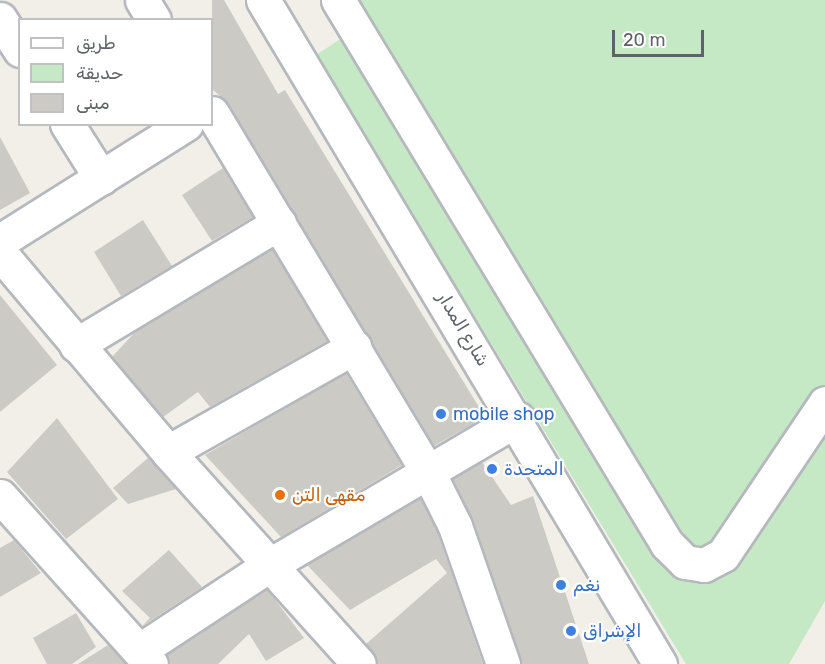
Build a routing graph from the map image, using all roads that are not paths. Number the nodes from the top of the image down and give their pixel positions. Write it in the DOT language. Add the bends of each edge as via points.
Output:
graph roads {
  1 [pos="142,0"];
  2 [pos="263,0"];
  3 [pos="338,0"];
  4 [pos="153,18"];
  5 [pos="0,19"];
  6 [pos="18,47"];
  7 [pos="213,114"];
  8 [pos="68,126"];
  9 [pos="183,126"];
  10 [pos="101,178"];
  11 [pos="279,223"];
  12 [pos="0,241"];
  13 [pos="0,253"];
  14 [pos="76,345"];
  15 [pos="354,347"];
  16 [pos="825,403"];
  17 [pos="518,419"];
  18 [pos="168,452"];
  19 [pos="429,474"];
  20 [pos="0,496"];
  21 [pos="268,566"];
  22 [pos="146,657"];
  23 [pos="652,660"];
  24 [pos="359,664"];
  25 [pos="503,664"];
  1 -- 4 [label="street"];
  2 -- 17 [label="street, شارع المدار"];
  3 -- 16 [label="street" via="667,544 685,562 704,565 723,555"];
  5 -- 6 [label="street"];
  7 -- 11 [label="street"];
  8 -- 10 [label="street"];
  9 -- 10 [label="street"];
  10 -- 12 [label="street"];
  11 -- 14 [label="street"];
  11 -- 15 [label="street"];
  13 -- 14 [label="street"];
  14 -- 18 [label="street"];
  15 -- 18 [label="street"];
  15 -- 19 [label="street"];
  17 -- 19 [label="street"];
  17 -- 23 [label="street, شارع المدار"];
  18 -- 21 [label="street"];
  19 -- 21 [label="street"];
  19 -- 25 [label="street" via="455,526"];
  20 -- 22 [label="street"];
  21 -- 22 [label="street"];
  21 -- 24 [label="street"];
}
